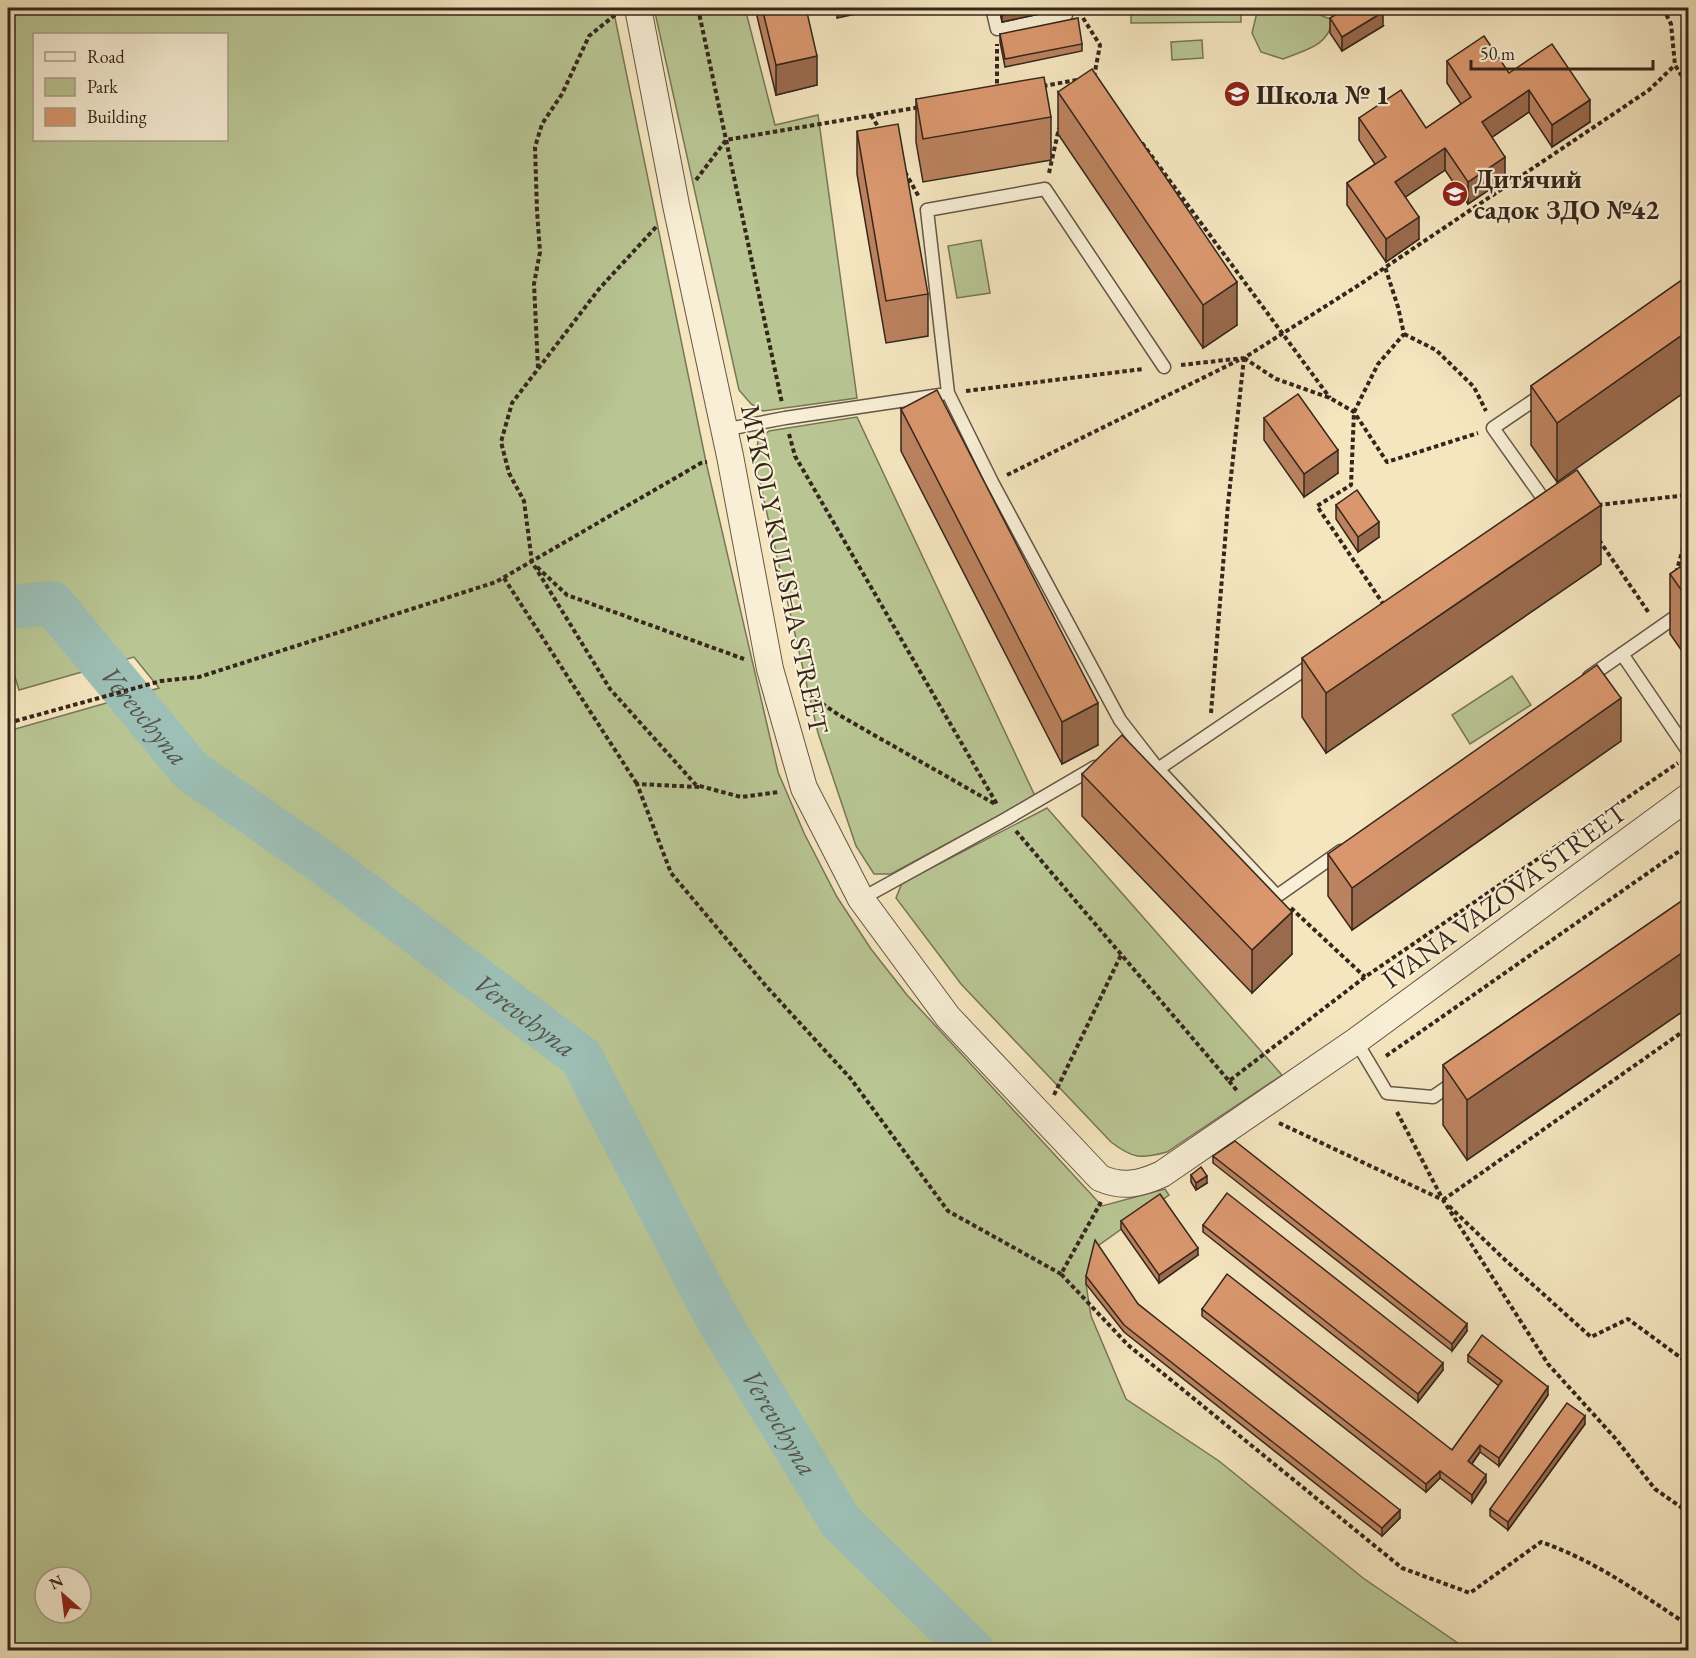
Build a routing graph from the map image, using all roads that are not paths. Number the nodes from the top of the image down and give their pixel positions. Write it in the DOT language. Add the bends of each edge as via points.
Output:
graph roads {
  1 [pos="638,8"];
  2 [pos="992,8"];
  3 [pos="1066,15"];
  4 [pos="1164,367"];
  5 [pos="1552,387"];
  6 [pos="948,393"];
  7 [pos="723,430"];
  8 [pos="1537,510"];
  9 [pos="1689,608"];
  10 [pos="1622,654"];
  11 [pos="1323,657"];
  12 [pos="1574,688"];
  13 [pos="1685,755"];
  14 [pos="1107,760"];
  15 [pos="1158,770"];
  16 [pos="1689,797"];
  17 [pos="1354,842"];
  18 [pos="861,899"];
  19 [pos="1356,1041"];
  20 [pos="1462,1077"];
  1 -- 7 [label="street, MYKOLY KULISHA STREET"];
  2 -- 3 [label="lane" via="997,29"];
  4 -- 6 [label="lane" via="1045,189 927,210"];
  5 -- 8 [label="lane" via="1493,428 1547,504"];
  6 -- 7 [label="lane"];
  6 -- 15 [label="lane" via="1132,745"];
  7 -- 18 [label="street, MYKOLY KULISHA STREET" via="770,669 804,788"];
  9 -- 10 [label="lane"];
  10 -- 12 [label="lane"];
  10 -- 13 [label="lane"];
  11 -- 15 [label="lane"];
  14 -- 18 [label="lane"];
  15 -- 17 [label="lane" via="1277,896"];
  16 -- 19 [label="street, IVANA VAZOVA STREET"];
  18 -- 19 [label="street, MYKOLY KULISHA STREET" via="948,1017 1100,1178 1112,1183 1128,1185 1162,1174"];
  19 -- 20 [label="lane" via="1387,1093 1433,1097"];
}
